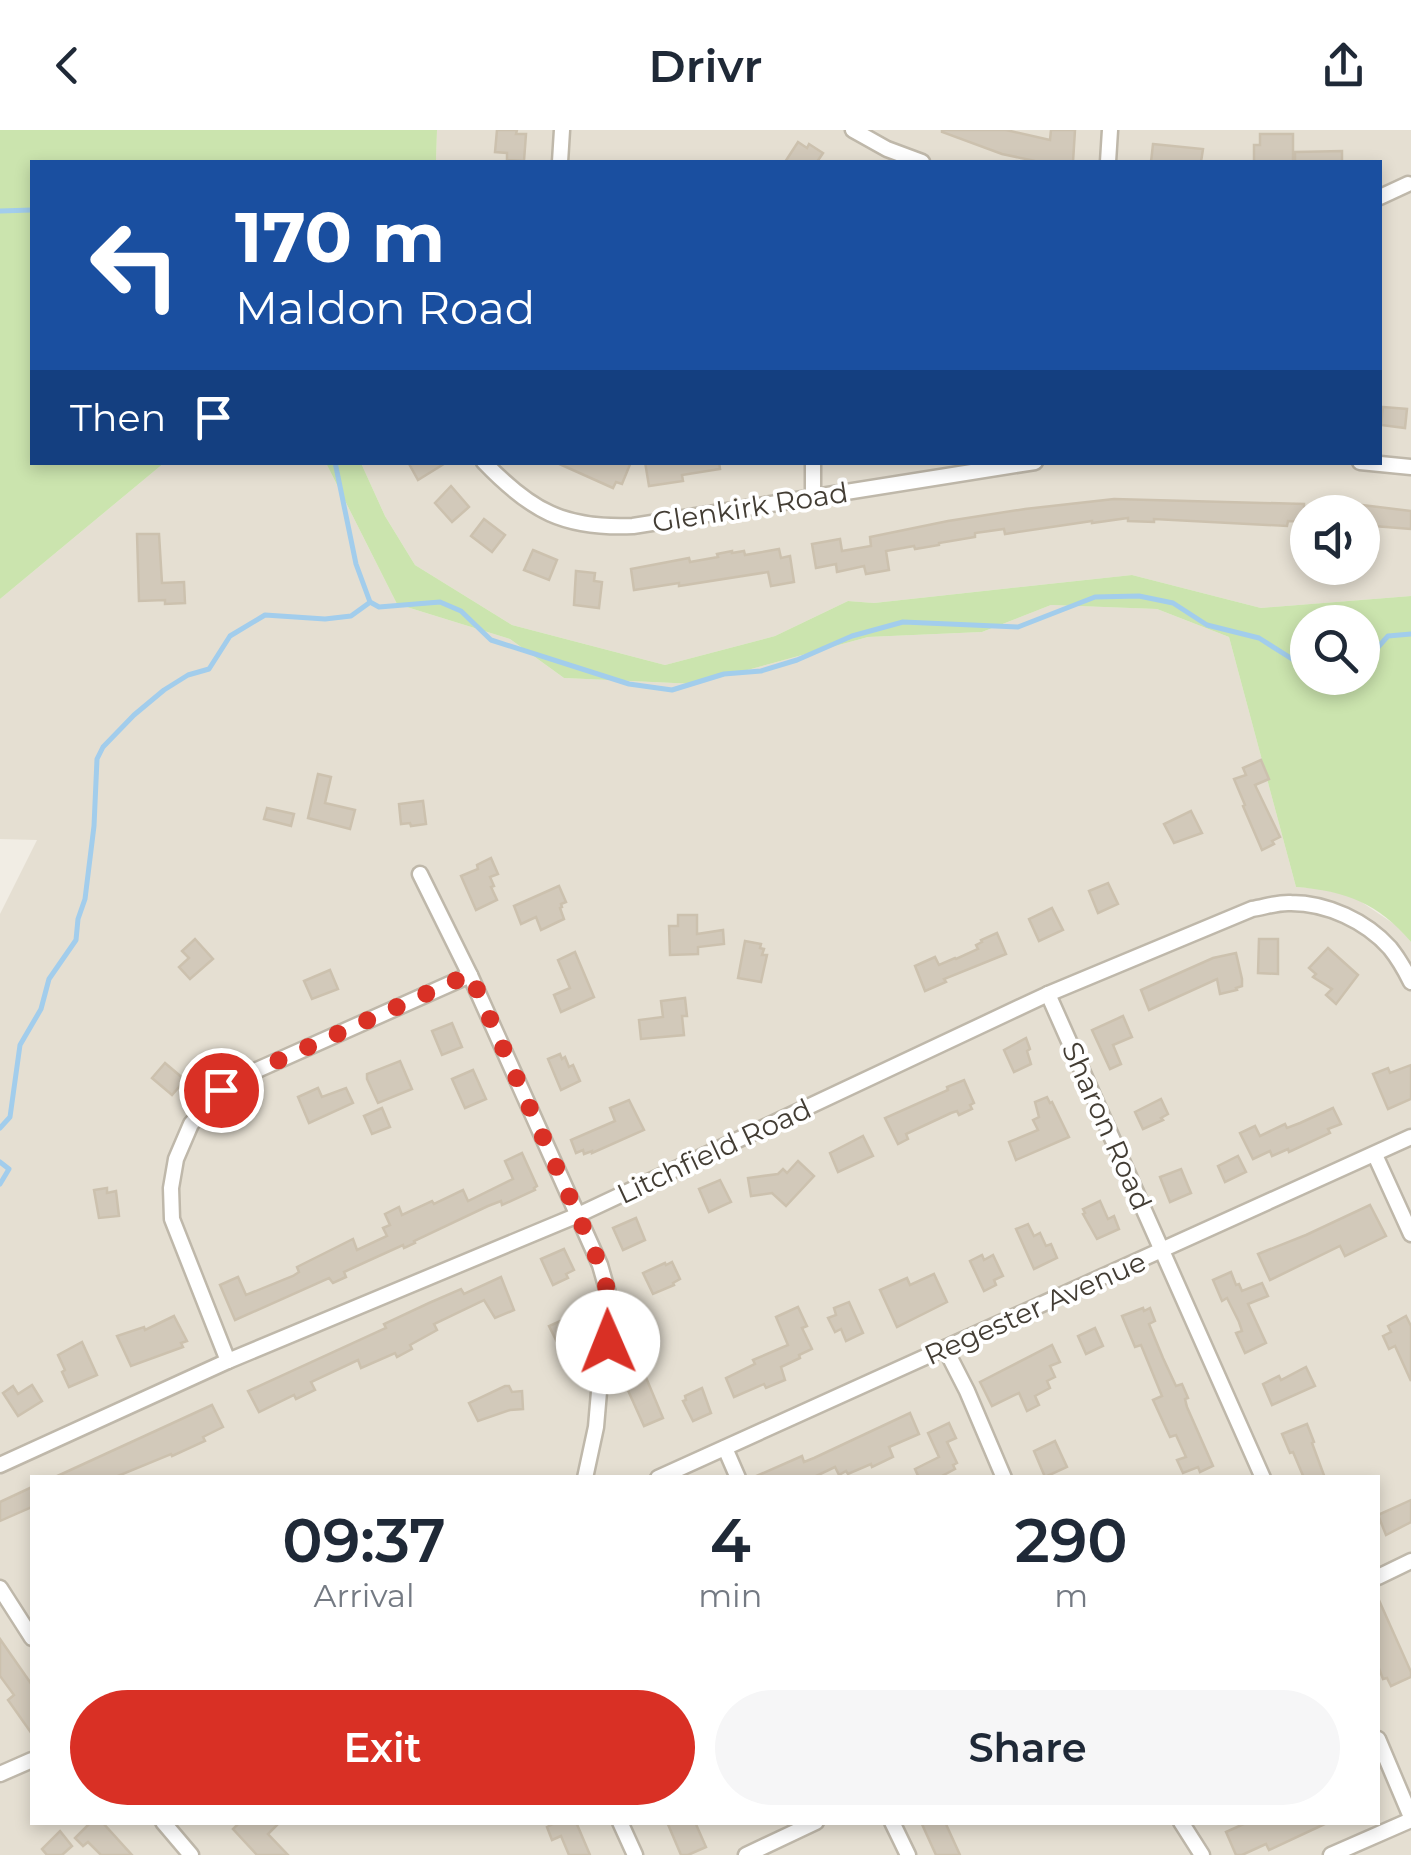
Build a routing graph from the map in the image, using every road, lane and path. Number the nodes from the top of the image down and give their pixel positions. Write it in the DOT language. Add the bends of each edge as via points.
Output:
graph roads {
  1 [pos="562,130"];
  2 [pos="853,130"];
  3 [pos="1110,130"];
  4 [pos="883,156"];
  5 [pos="560,160"];
  6 [pos="909,160"];
  7 [pos="1108,160"];
  8 [pos="1408,184"];
  9 [pos="1382,196"];
  10 [pos="1382,464"];
  11 [pos="487,465"];
  12 [pos="813,465"];
  13 [pos="1016,465"];
  14 [pos="1411,467"];
  15 [pos="814,496"];
  16 [pos="420,874"];
  17 [pos="470,974"];
  18 [pos="1411,982"];
  19 [pos="1048,994"];
  20 [pos="1411,1137"];
  21 [pos="1376,1155"];
  22 [pos="578,1215"];
  23 [pos="1411,1234"];
  24 [pos="1162,1251"];
  25 [pos="945,1348"];
  26 [pos="228,1361"];
  27 [pos="725,1448"];
  28 [pos="0,1465"];
  29 [pos="587,1475"];
  30 [pos="665,1475"];
  31 [pos="737,1475"];
  32 [pos="1003,1475"];
  33 [pos="1262,1475"];
  34 [pos="1411,1561"];
  35 [pos="1380,1576"];
  36 [pos="3,1599"];
  37 [pos="30,1635"];
  38 [pos="1380,1744"];
  39 [pos="30,1761"];
  40 [pos="0,1774"];
  41 [pos="1411,1818"];
  42 [pos="166,1825"];
  43 [pos="621,1825"];
  44 [pos="810,1825"];
  45 [pos="893,1825"];
  46 [pos="1183,1825"];
  47 [pos="191,1855"];
  48 [pos="634,1855"];
  49 [pos="746,1855"];
  50 [pos="908,1855"];
  51 [pos="1202,1855"];
  52 [pos="1331,1855"];
  1 -- 5 [label="street"];
  2 -- 4 [label="street"];
  3 -- 7 [label="street"];
  4 -- 6 [label="street"];
  8 -- 9 [label="street"];
  10 -- 14 [label="street"];
  11 -- 15 [label="street, Glenkirk Road" via="554,517 602,528"];
  12 -- 15 [label="street"];
  13 -- 15 [label="street, Glenkirk Road"];
  16 -- 17 [label="street"];
  17 -- 22 [label="street"];
  17 -- 26 [label="street" via="257,1070 221,1090 190,1124 176,1159 172,1220"];
  18 -- 19 [label="street, Litchfield Road" via="1390,948 1349,917 1286,902 1252,909"];
  19 -- 22 [label="street, Litchfield Road"];
  19 -- 24 [label="street, Sharon Road"];
  20 -- 21 [label="street, Regester Avenue"];
  21 -- 23 [label="street"];
  21 -- 24 [label="street, Regester Avenue"];
  22 -- 26 [label="street, Litchfield Road"];
  22 -- 29 [label="street" via="600,1265 610,1318"];
  24 -- 25 [label="street, Regester Avenue"];
  24 -- 33 [label="street, Sharon Road"];
  25 -- 27 [label="street, Regester Avenue"];
  25 -- 32 [label="street"];
  26 -- 28 [label="street, Litchfield Road"];
  27 -- 30 [label="street, Regester Avenue"];
  27 -- 31 [label="street"];
  34 -- 35 [label="street"];
  36 -- 37 [label="street"];
  38 -- 41 [label="street"];
  39 -- 40 [label="street"];
  41 -- 52 [label="street"];
  42 -- 47 [label="street"];
  43 -- 48 [label="street"];
  44 -- 49 [label="street"];
  45 -- 50 [label="street"];
  46 -- 51 [label="street"];
}
